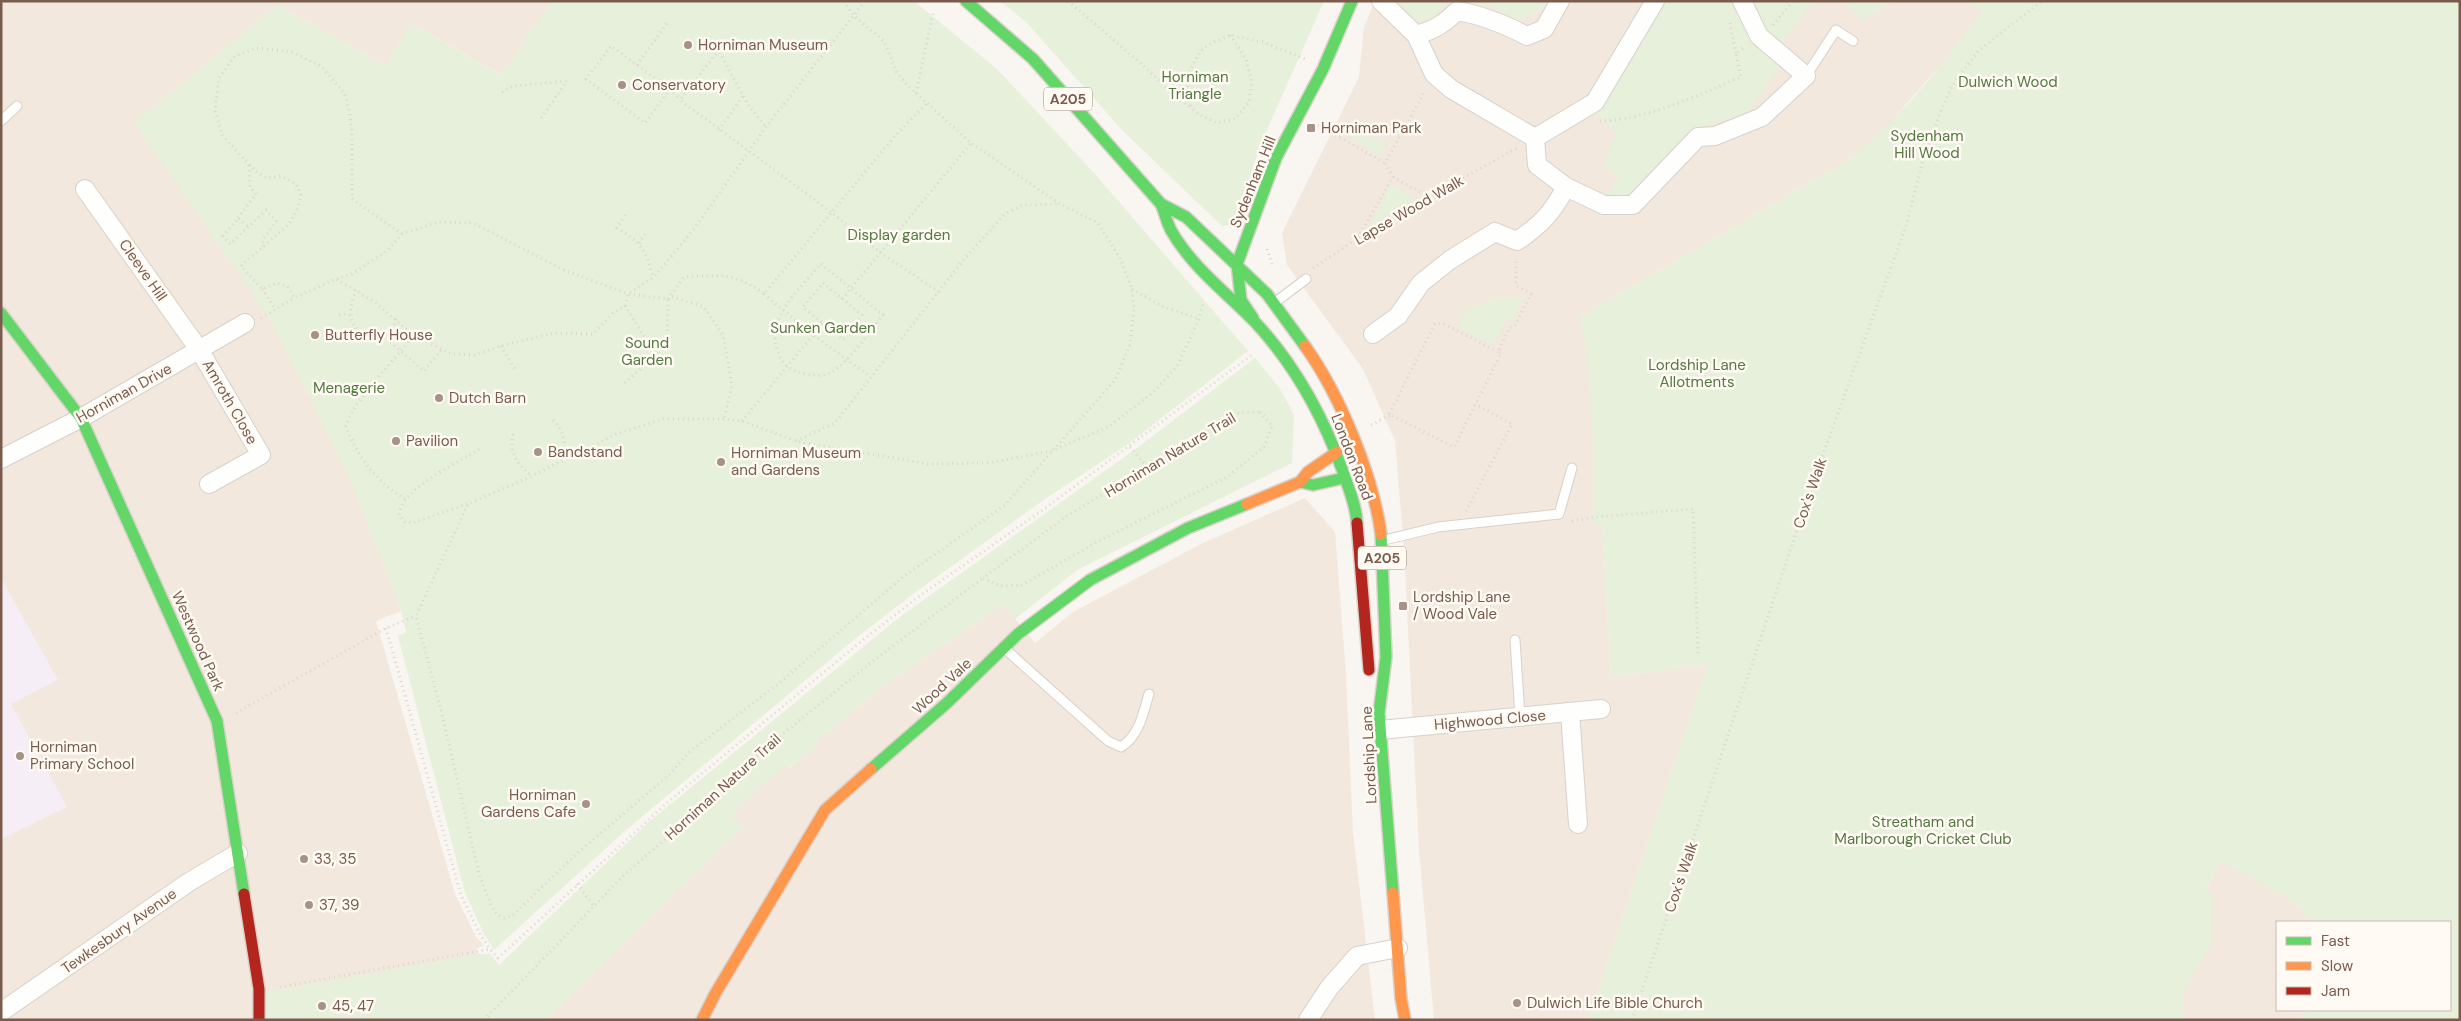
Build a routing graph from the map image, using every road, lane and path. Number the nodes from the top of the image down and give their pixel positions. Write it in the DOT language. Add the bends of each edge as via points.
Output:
graph roads {
  1 [pos="844,1"];
  2 [pos="865,1"];
  3 [pos="966,1"];
  4 [pos="1068,1"];
  5 [pos="1352,1"];
  6 [pos="1381,1"];
  7 [pos="1560,1"];
  8 [pos="1655,1"];
  9 [pos="1742,1"];
  10 [pos="1793,1"];
  11 [pos="2042,1"];
  12 [pos="1458,6"];
  13 [pos="933,13"];
  14 [pos="854,15"];
  15 [pos="1730,19"];
  16 [pos="670,25"];
  17 [pos="1764,32"];
  18 [pos="1230,35"];
  19 [pos="1416,35"];
  20 [pos="1853,42"];
  21 [pos="1736,54"];
  22 [pos="636,65"];
  23 [pos="1323,69"];
  24 [pos="1806,76"];
  25 [pos="670,89"];
  26 [pos="502,92"];
  27 [pos="916,94"];
  28 [pos="743,96"];
  29 [pos="680,100"];
  30 [pos="1420,100"];
  31 [pos="927,103"];
  32 [pos="17,106"];
  33 [pos="1192,109"];
  34 [pos="1299,114"];
  35 [pos="541,118"];
  36 [pos="1564,119"];
  37 [pos="1,121"];
  38 [pos="766,127"];
  39 [pos="719,130"];
  40 [pos="1535,138"];
  41 [pos="971,143"];
  42 [pos="747,152"];
  43 [pos="1385,164"];
  44 [pos="249,165"];
  45 [pos="1393,177"];
  46 [pos="1566,187"];
  47 [pos="86,189"];
  48 [pos="1429,197"];
  49 [pos="1060,204"];
  50 [pos="1161,204"];
  51 [pos="831,212"];
  52 [pos="625,215"];
  53 [pos="238,218"];
  54 [pos="247,226"];
  55 [pos="402,234"];
  56 [pos="645,234"];
  57 [pos="1358,238"];
  58 [pos="1517,241"];
  59 [pos="639,243"];
  60 [pos="262,248"];
  61 [pos="881,253"];
  62 [pos="1237,264"];
  63 [pos="1310,270"];
  64 [pos="654,277"];
  65 [pos="336,279"];
  66 [pos="1306,279"];
  67 [pos="852,288"];
  68 [pos="262,289"];
  69 [pos="1132,289"];
  70 [pos="356,290"];
  71 [pos="939,292"];
  72 [pos="628,294"];
  73 [pos="764,294"];
  74 [pos="294,298"];
  75 [pos="670,298"];
  76 [pos="842,299"];
  77 [pos="1204,300"];
  78 [pos="1275,303"];
  79 [pos="625,306"];
  80 [pos="783,309"];
  81 [pos="276,310"];
  82 [pos="1,313"];
  83 [pos="339,315"];
  84 [pos="350,316"];
  85 [pos="396,319"];
  86 [pos="1199,319"];
  87 [pos="1255,322"];
  88 [pos="245,323"];
  89 [pos="823,324"];
  90 [pos="359,330"];
  91 [pos="1373,334"];
  92 [pos="413,335"];
  93 [pos="814,335"];
  94 [pos="501,346"];
  95 [pos="442,349"];
  96 [pos="200,351"];
  97 [pos="402,351"];
  98 [pos="1498,352"];
  99 [pos="1253,354"];
  100 [pos="656,355"];
  101 [pos="845,360"];
  102 [pos="788,367"];
  103 [pos="516,371"];
  104 [pos="870,376"];
  105 [pos="623,384"];
  106 [pos="1475,404"];
  107 [pos="1390,415"];
  108 [pos="81,418"];
  109 [pos="724,419"];
  110 [pos="554,420"];
  111 [pos="742,421"];
  112 [pos="1380,421"];
  113 [pos="513,434"];
  114 [pos="796,441"];
  115 [pos="1130,447"];
  116 [pos="481,448"];
  117 [pos="1051,451"];
  118 [pos="1337,452"];
  119 [pos="1,459"];
  120 [pos="564,460"];
  121 [pos="1362,461"];
  122 [pos="1147,466"];
  123 [pos="1572,468"];
  124 [pos="532,476"];
  125 [pos="1344,478"];
  126 [pos="1300,482"];
  127 [pos="209,484"];
  128 [pos="405,499"];
  129 [pos="468,504"];
  130 [pos="1559,514"];
  131 [pos="1459,524"];
  132 [pos="1382,540"];
  133 [pos="983,578"];
  134 [pos="416,616"];
  135 [pos="386,628"];
  136 [pos="1515,640"];
  137 [pos="1004,648"];
  138 [pos="1698,654"];
  139 [pos="1149,694"];
  140 [pos="1601,709"];
  141 [pos="1570,712"];
  142 [pos="1520,717"];
  143 [pos="217,721"];
  144 [pos="1380,722"];
  145 [pos="1578,824"];
  146 [pos="238,853"];
  147 [pos="577,884"];
  148 [pos="594,905"];
  149 [pos="1398,948"];
  150 [pos="490,949"];
  151 [pos="259,989"];
  152 [pos="1,1012"];
  153 [pos="259,1020"];
  154 [pos="484,1020"];
  155 [pos="702,1020"];
  156 [pos="1308,1020"];
  157 [pos="1405,1020"];
  158 [pos="1632,1020"];
  1 -- 14 [label="path"];
  2 -- 14 [label="path"];
  3 -- 50 [label="main road, London Road / A205" via="1033,59"];
  4 -- 33 [label="path"];
  5 -- 23 [label="main road, Sydenham Hill"];
  6 -- 19 [label="street"];
  7 -- 12 [label="street" via="1544,29 1527,36"];
  8 -- 36 [label="street" via="1595,102"];
  9 -- 17 [label="street"];
  10 -- 17 [label="path"];
  11 -- 158 [label="path, Cox's Walk" via="1978,51 1952,86 1940,113 1923,160 1906,226 1824,453"];
  12 -- 19 [label="street" via="1444,24"];
  13 -- 27 [label="path"];
  14 -- 27 [label="path" via="884,41 898,73"];
  14 -- 38 [label="path"];
  15 -- 21 [label="path"];
  16 -- 22 [label="path" via="667,23"];
  17 -- 21 [label="path"];
  17 -- 24 [label="street"];
  18 -- 23 [label="path" via="1263,42"];
  18 -- 33 [label="path" via="1202,50 1193,66 1187,84 1187,97"];
  18 -- 33 [label="path" via="1246,59 1252,82 1249,102 1234,119 1216,123"];
  19 -- 40 [label="street" via="1434,74 1451,89"];
  20 -- 24 [label="lane" via="1836,30"];
  21 -- 36 [label="path" via="1741,77 1692,98 1619,121"];
  22 -- 25 [label="path"];
  22 -- 25 [label="path" via="610,46 586,79 646,123"];
  23 -- 34 [label="main road, Sydenham Hill"];
  24 -- 46 [label="street" via="1762,117 1715,136 1698,137 1633,205 1604,205"];
  25 -- 29 [label="path"];
  26 -- 35 [label="path" via="513,86 567,81"];
  27 -- 31 [label="path"];
  28 -- 29 [label="path" via="718,49"];
  28 -- 38 [label="path"];
  28 -- 39 [label="path"];
  29 -- 39 [label="path"];
  30 -- 43 [label="path"];
  31 -- 41 [label="path"];
  31 -- 51 [label="path"];
  32 -- 37 [label="lane"];
  34 -- 43 [label="path"];
  34 -- 62 [label="main road, Sydenham Hill" via="1276,158"];
  36 -- 40 [label="street"];
  38 -- 42 [label="path"];
  39 -- 42 [label="path"];
  40 -- 46 [label="street" via="1537,165"];
  40 -- 48 [label="path, Lapse Wood Walk"];
  41 -- 49 [label="path"];
  41 -- 61 [label="path"];
  42 -- 51 [label="path"];
  42 -- 64 [label="path" via="694,229"];
  43 -- 45 [label="path"];
  44 -- 53 [label="path" via="250,187 256,194"];
  44 -- 55 [label="path" via="222,135 215,111 219,78 235,56 257,48 292,52 321,66 345,94 352,137 352,199"];
  44 -- 60 [label="path" via="267,178 281,176 296,184 301,195 290,224"];
  45 -- 48 [label="path"];
  45 -- 57 [label="path"];
  46 -- 58 [label="street" via="1553,211"];
  47 -- 96 [label="street, Cleeve Hill"];
  48 -- 57 [label="path, Lapse Wood Walk"];
  49 -- 69 [label="path" via="1098,223 1120,258"];
  49 -- 71 [label="path" via="1024,205 1005,214"];
  50 -- 62 [label="main road, London Road / A205" via="1186,217"];
  50 -- 87 [label="main road, London Road / A205" via="1172,232 1205,274"];
  51 -- 61 [label="path"];
  51 -- 73 [label="path"];
  52 -- 59 [label="path" via="617,228"];
  53 -- 54 [label="path"];
  53 -- 54 [label="path" via="223,236 230,244"];
  54 -- 60 [label="path" via="266,210 276,221 264,238"];
  55 -- 65 [label="path" via="381,255 352,274"];
  55 -- 72 [label="path" via="439,222 473,223 564,270"];
  56 -- 59 [label="path"];
  57 -- 63 [label="path, Lapse Wood Walk"];
  58 -- 91 [label="street" via="1495,232 1450,260 1421,283 1398,316"];
  58 -- 98 [label="path" via="1516,285 1531,294"];
  59 -- 64 [label="path"];
  60 -- 68 [label="path" via="241,266"];
  61 -- 67 [label="path"];
  61 -- 71 [label="path"];
  62 -- 78 [label="main road, London Road / A205"];
  62 -- 87 [label="main road, Sydenham Hill" via="1240,300"];
  64 -- 72 [label="path"];
  65 -- 70 [label="path"];
  65 -- 74 [label="path"];
  66 -- 78 [label="lane"];
  67 -- 76 [label="path"];
  67 -- 80 [label="path" via="821,264"];
  67 -- 101 [label="path" via="883,315"];
  68 -- 74 [label="path" via="277,284 287,286"];
  68 -- 81 [label="path"];
  69 -- 86 [label="path" via="1162,306"];
  69 -- 117 [label="path" via="1134,309 1130,345 1115,380"];
  70 -- 84 [label="path"];
  70 -- 85 [label="path"];
  71 -- 104 [label="path"];
  72 -- 75 [label="path"];
  72 -- 79 [label="path"];
  73 -- 75 [label="path" via="748,282 719,275 684,277"];
  73 -- 80 [label="path"];
  74 -- 81 [label="path"];
  75 -- 100 [label="path" via="667,339"];
  75 -- 109 [label="path" via="704,308 723,336 732,386"];
  76 -- 89 [label="path" via="822,283 803,307"];
  76 -- 89 [label="path" via="862,315 843,340"];
  77 -- 86 [label="path"];
  78 -- 121 [label="main road, London Road / A205" via="1323,372"];
  79 -- 94 [label="path" via="613,313 593,334 555,333"];
  79 -- 100 [label="path"];
  80 -- 93 [label="path"];
  80 -- 102 [label="path" via="776,325 774,344"];
  81 -- 88 [label="path"];
  82 -- 108 [label="main road, Westwood Park"];
  83 -- 84 [label="path"];
  84 -- 90 [label="path"];
  85 -- 92 [label="path"];
  85 -- 97 [label="path" via="388,340"];
  86 -- 117 [label="path" via="1177,366 1155,392 1108,427"];
  87 -- 118 [label="main road, London Road / A205" via="1308,391"];
  88 -- 96 [label="street, Horniman Drive"];
  89 -- 93 [label="path"];
  92 -- 95 [label="path"];
  92 -- 97 [label="path"];
  93 -- 101 [label="path"];
  93 -- 102 [label="path"];
  94 -- 95 [label="path" via="475,354 452,354"];
  94 -- 103 [label="path"];
  95 -- 97 [label="path" via="424,371"];
  96 -- 108 [label="street, Horniman Drive"];
  96 -- 127 [label="street, Amroth Close" via="261,455"];
  97 -- 128 [label="path" via="349,416 346,426 370,470 386,487"];
  98 -- 106 [label="path" via="1501,353"];
  98 -- 107 [label="path" via="1442,323 1435,324"];
  99 -- 115 [label="path"];
  100 -- 105 [label="path"];
  101 -- 102 [label="path" via="831,373 814,376"];
  101 -- 104 [label="path"];
  102 -- 111 [label="path"];
  104 -- 114 [label="path" via="835,423"];
  106 -- 107 [label="path" via="1454,447"];
  106 -- 131 [label="path" via="1512,424"];
  107 -- 112 [label="path"];
  108 -- 119 [label="street, Horniman Drive"];
  108 -- 143 [label="main road, Westwood Park"];
  109 -- 111 [label="path"];
  109 -- 120 [label="path" via="662,419 614,435"];
  110 -- 120 [label="path" via="566,442"];
  111 -- 114 [label="path"];
  113 -- 124 [label="path" via="510,446 519,466"];
  114 -- 117 [label="path" via="928,464 988,463"];
  115 -- 122 [label="path"];
  115 -- 147 [label="path" via="918,597 858,644 669,801"];
  116 -- 128 [label="path" via="430,479"];
  117 -- 134 [label="path" via="1005,505 903,576 783,680 688,753 670,774 574,856 512,916 504,918 492,908 479,874"];
  118 -- 125 [label="main road, London Road / A205"];
  118 -- 126 [label="main road, Wood Vale" via="1308,472"];
  120 -- 124 [label="path"];
  121 -- 132 [label="main road, Lordship Lane / A205" via="1377,505"];
  122 -- 133 [label="path, Horniman Nature Trail" via="1067,516"];
  122 -- 133 [label="path, Horniman Nature Trail" via="1237,413 1260,412 1272,426 1264,447 1227,477 1097,542 1022,585 1000,586"];
  123 -- 130 [label="lane"];
  124 -- 129 [label="path"];
  125 -- 126 [label="main road, Wood Vale" via="1313,485"];
  125 -- 144 [label="main road, London Road / A205" via="1356,508 1368,662"];
  126 -- 137 [label="main road, Wood Vale" via="1188,528 1090,580"];
  128 -- 129 [label="path" via="399,515 405,522 413,523"];
  129 -- 134 [label="path"];
  130 -- 131 [label="lane"];
  130 -- 138 [label="path" via="1565,522 1693,509"];
  131 -- 132 [label="lane"];
  132 -- 144 [label="main road, Lordship Lane / A205" via="1386,657"];
  133 -- 148 [label="path, Horniman Nature Trail" via="764,749"];
  134 -- 135 [label="path"];
  135 -- 143 [label="path" via="238,713"];
  135 -- 150 [label="path" via="460,895"];
  136 -- 142 [label="lane"];
  137 -- 139 [label="lane" via="1108,741 1121,747 1131,741 1138,729"];
  137 -- 155 [label="main road, Wood Vale" via="947,704 826,810"];
  140 -- 141 [label="street, Highwood Close"];
  141 -- 142 [label="street, Highwood Close"];
  141 -- 145 [label="street"];
  142 -- 144 [label="street, Highwood Close"];
  143 -- 146 [label="main road, Westwood Park"];
  144 -- 149 [label="main road, Lordship Lane / A205"];
  146 -- 151 [label="main road, Westwood Park"];
  146 -- 152 [label="street, Tewkesbury Avenue" via="189,882"];
  147 -- 148 [label="path"];
  147 -- 150 [label="path" via="498,958"];
  148 -- 154 [label="path, Horniman Nature Trail"];
  149 -- 156 [label="street" via="1357,956"];
  149 -- 157 [label="main road, Lordship Lane / A205"];
  150 -- 151 [label="path"];
  151 -- 153 [label="main road, Westwood Park"];
}
